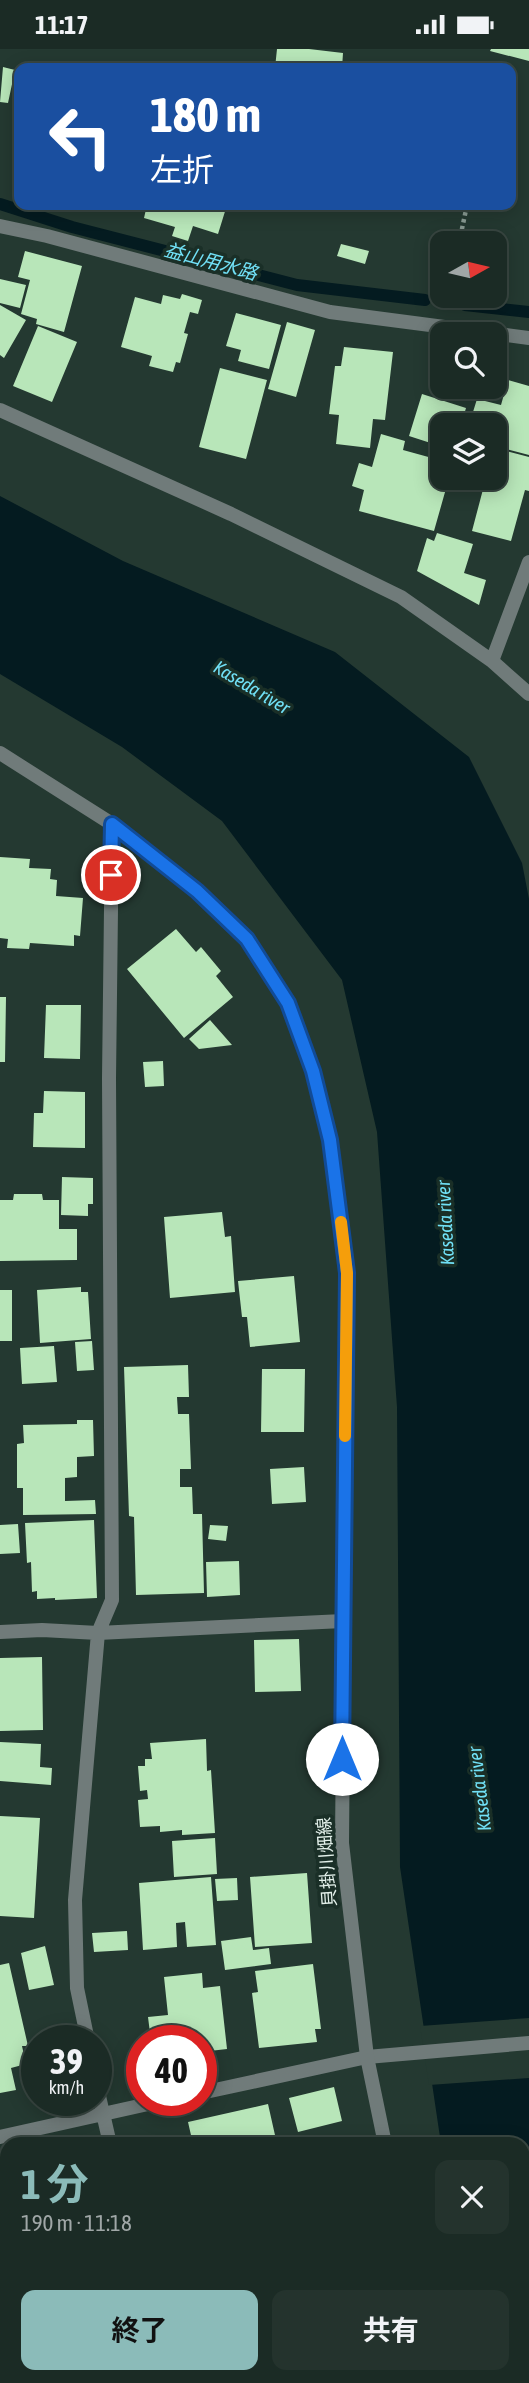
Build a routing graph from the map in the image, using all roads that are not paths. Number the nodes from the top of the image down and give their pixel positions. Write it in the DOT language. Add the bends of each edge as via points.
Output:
graph roads {
  1 [pos="0,226"];
  2 [pos="529,338"];
  3 [pos="0,410"];
  4 [pos="529,562"];
  5 [pos="492,661"];
  6 [pos="529,694"];
  7 [pos="0,753"];
  8 [pos="112,824"];
  9 [pos="343,1621"];
  10 [pos="0,1632"];
  11 [pos="98,1633"];
  12 [pos="85,2025"];
  13 [pos="529,2043"];
  14 [pos="367,2057"];
  15 [pos="217,2090"];
  16 [pos="93,2116"];
  17 [pos="103,2116"];
  18 [pos="0,2137"];
  19 [pos="108,2137"];
  20 [pos="383,2137"];
  1 -- 2 [label="street" via="330,312"];
  3 -- 5 [label="street" via="401,597"];
  4 -- 5 [label="street"];
  5 -- 6 [label="street"];
  7 -- 8 [label="street, 貝掛川畑線"];
  8 -- 9 [label="street, 貝掛川畑線" via="197,891 247,939 288,1003 313,1071 330,1140 347,1273"];
  8 -- 11 [label="street" via="112,1600"];
  9 -- 11 [label="street"];
  9 -- 14 [label="street, 貝掛川畑線" via="342,1843"];
  10 -- 11 [label="street"];
  11 -- 12 [label="street" via="75,1901 77,1987"];
  13 -- 14 [label="street"];
  14 -- 15 [label="street"];
  14 -- 20 [label="street, 貝掛川畑線"];
  16 -- 18 [label="street"];
  17 -- 19 [label="street"];
}
